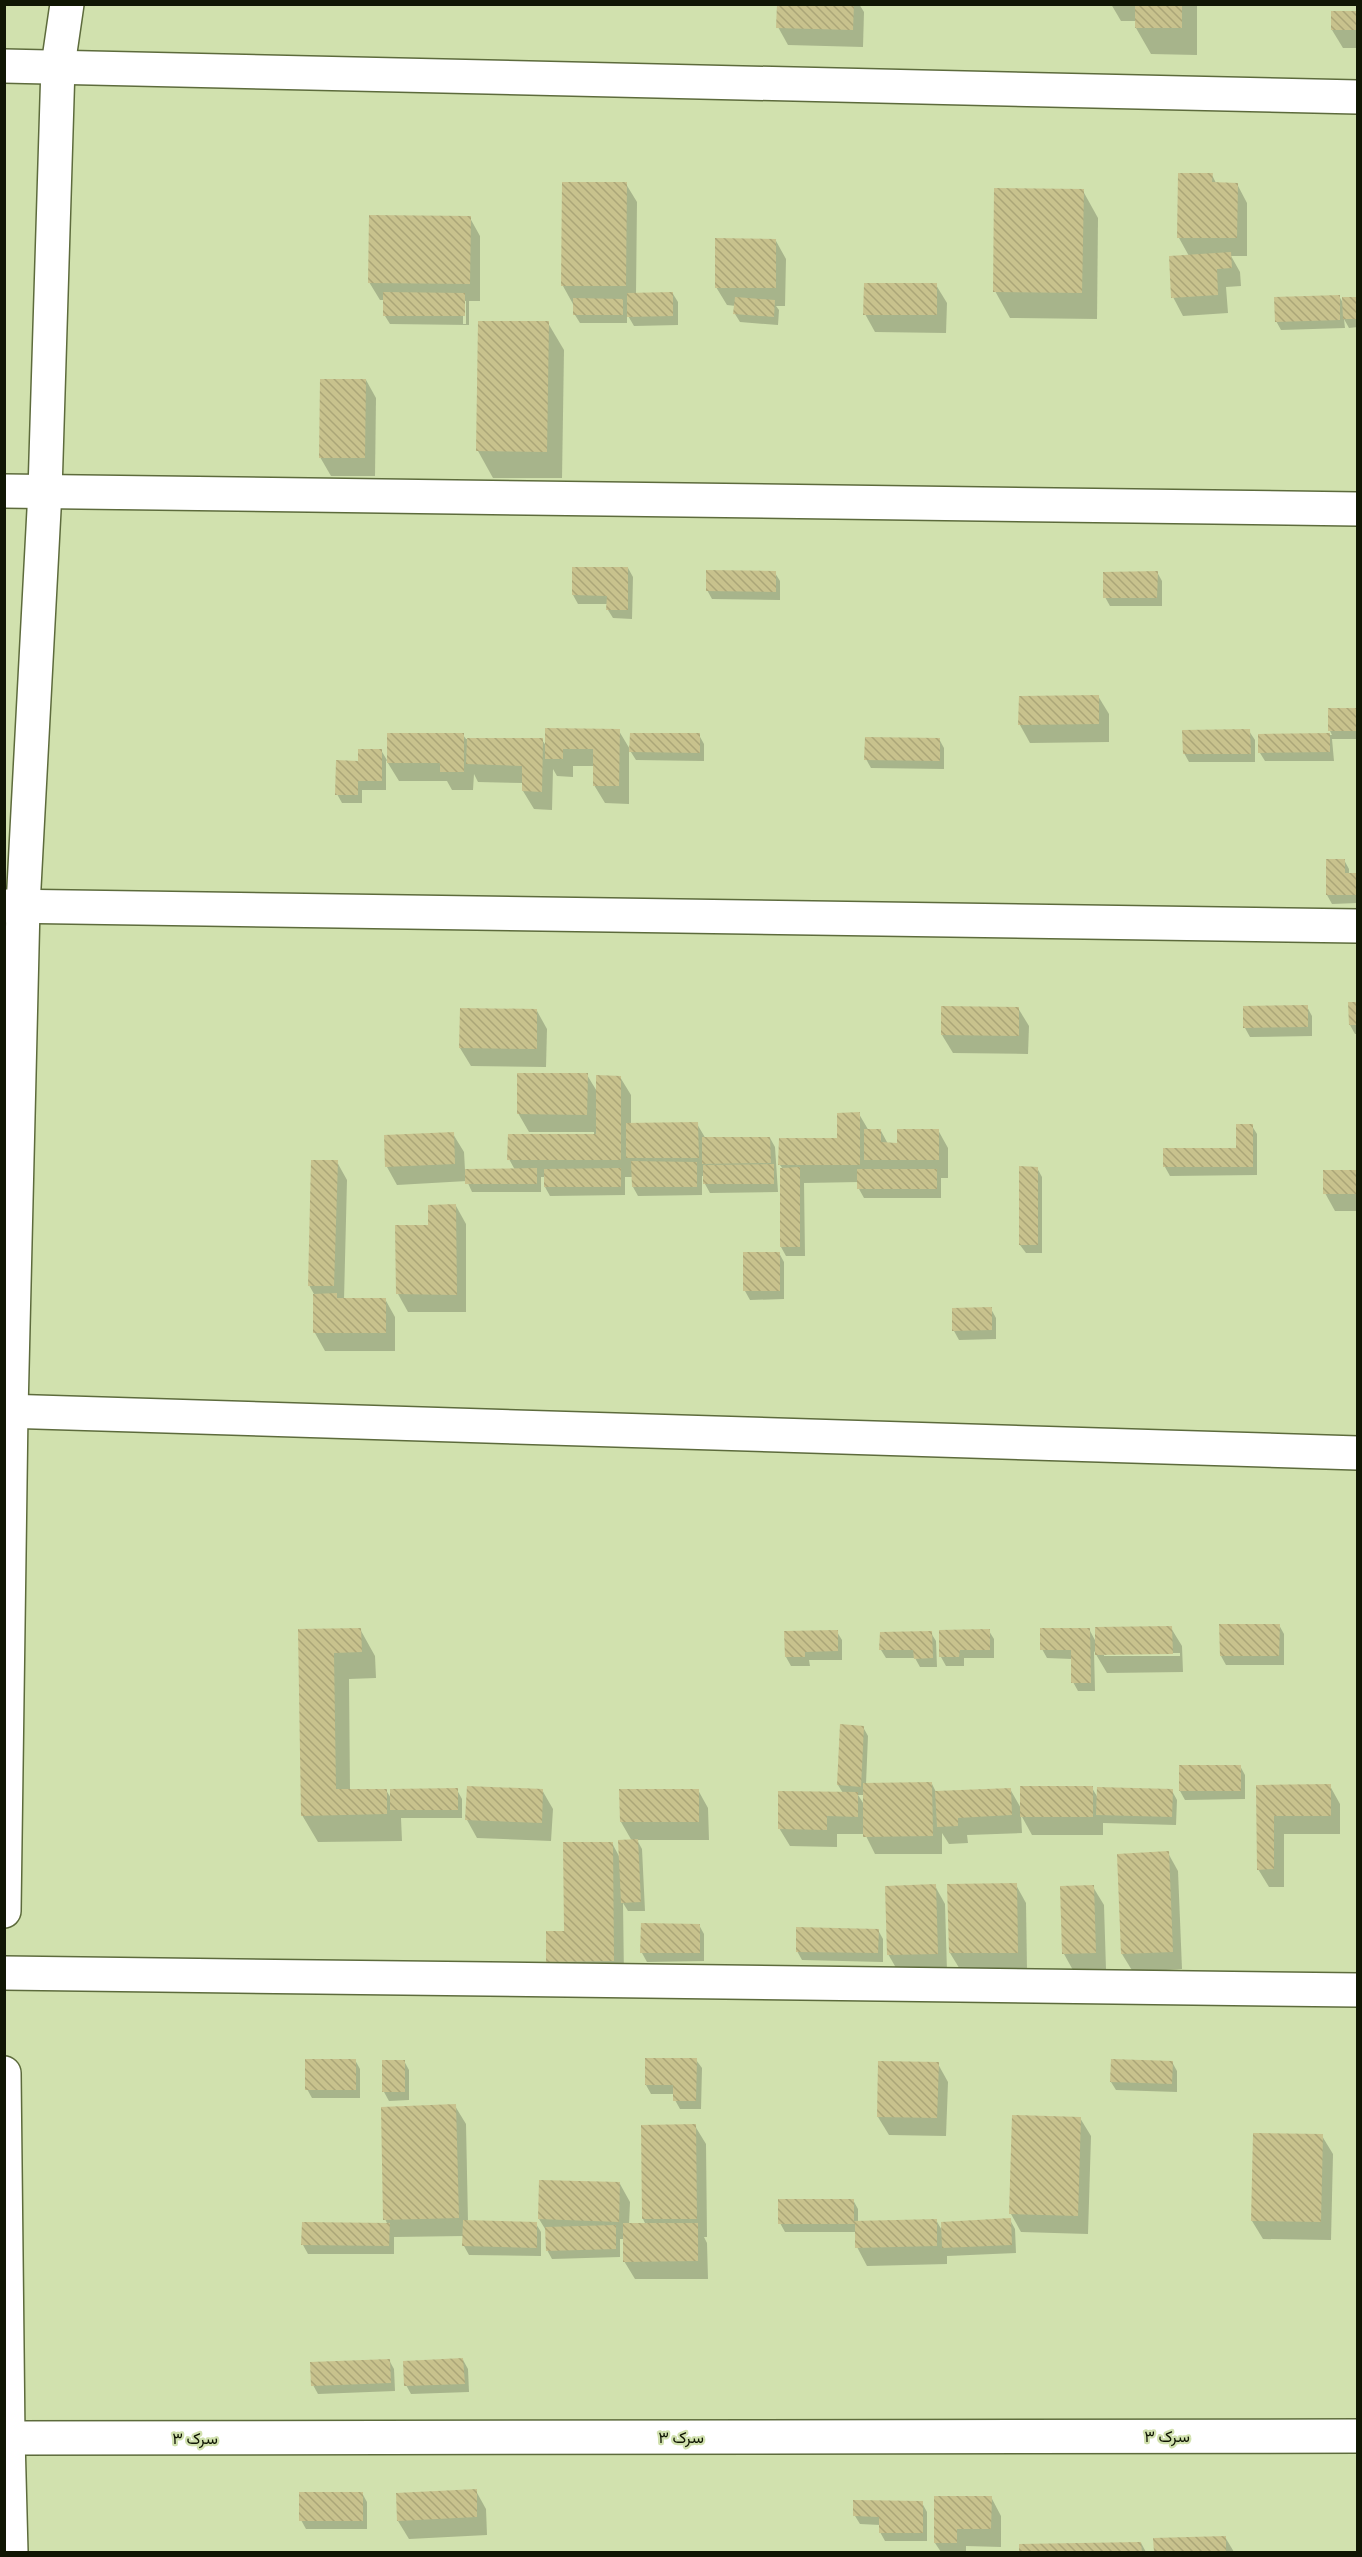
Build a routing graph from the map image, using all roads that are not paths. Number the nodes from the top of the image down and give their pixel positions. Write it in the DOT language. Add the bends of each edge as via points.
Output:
graph roads {
  1 [pos="67,4"];
  2 [pos="4,66"];
  3 [pos="58,66"];
  4 [pos="1358,97"];
  5 [pos="4,491"];
  6 [pos="45,491"];
  7 [pos="1358,509"];
  8 [pos="14,906"];
  9 [pos="1358,926"];
  10 [pos="8,1411"];
  11 [pos="1358,1453"];
  12 [pos="4,1911"];
  13 [pos="4,1973"];
  14 [pos="1358,1990"];
  15 [pos="4,2073"];
  16 [pos="1358,2436"];
  17 [pos="6,2438"];
  18 [pos="11,2553"];
  1 -- 3 [label="street"];
  2 -- 3 [label="street"];
  3 -- 4 [label="street"];
  3 -- 6 [label="street"];
  5 -- 6 [label="street"];
  6 -- 7 [label="street"];
  6 -- 8 [label="street"];
  8 -- 9 [label="street"];
  8 -- 10 [label="street"];
  10 -- 11 [label="street"];
  10 -- 12 [label="street"];
  13 -- 14 [label="street"];
  15 -- 17 [label="street"];
  16 -- 17 [label="street, سرک ۳"];
  17 -- 18 [label="street"];
}
